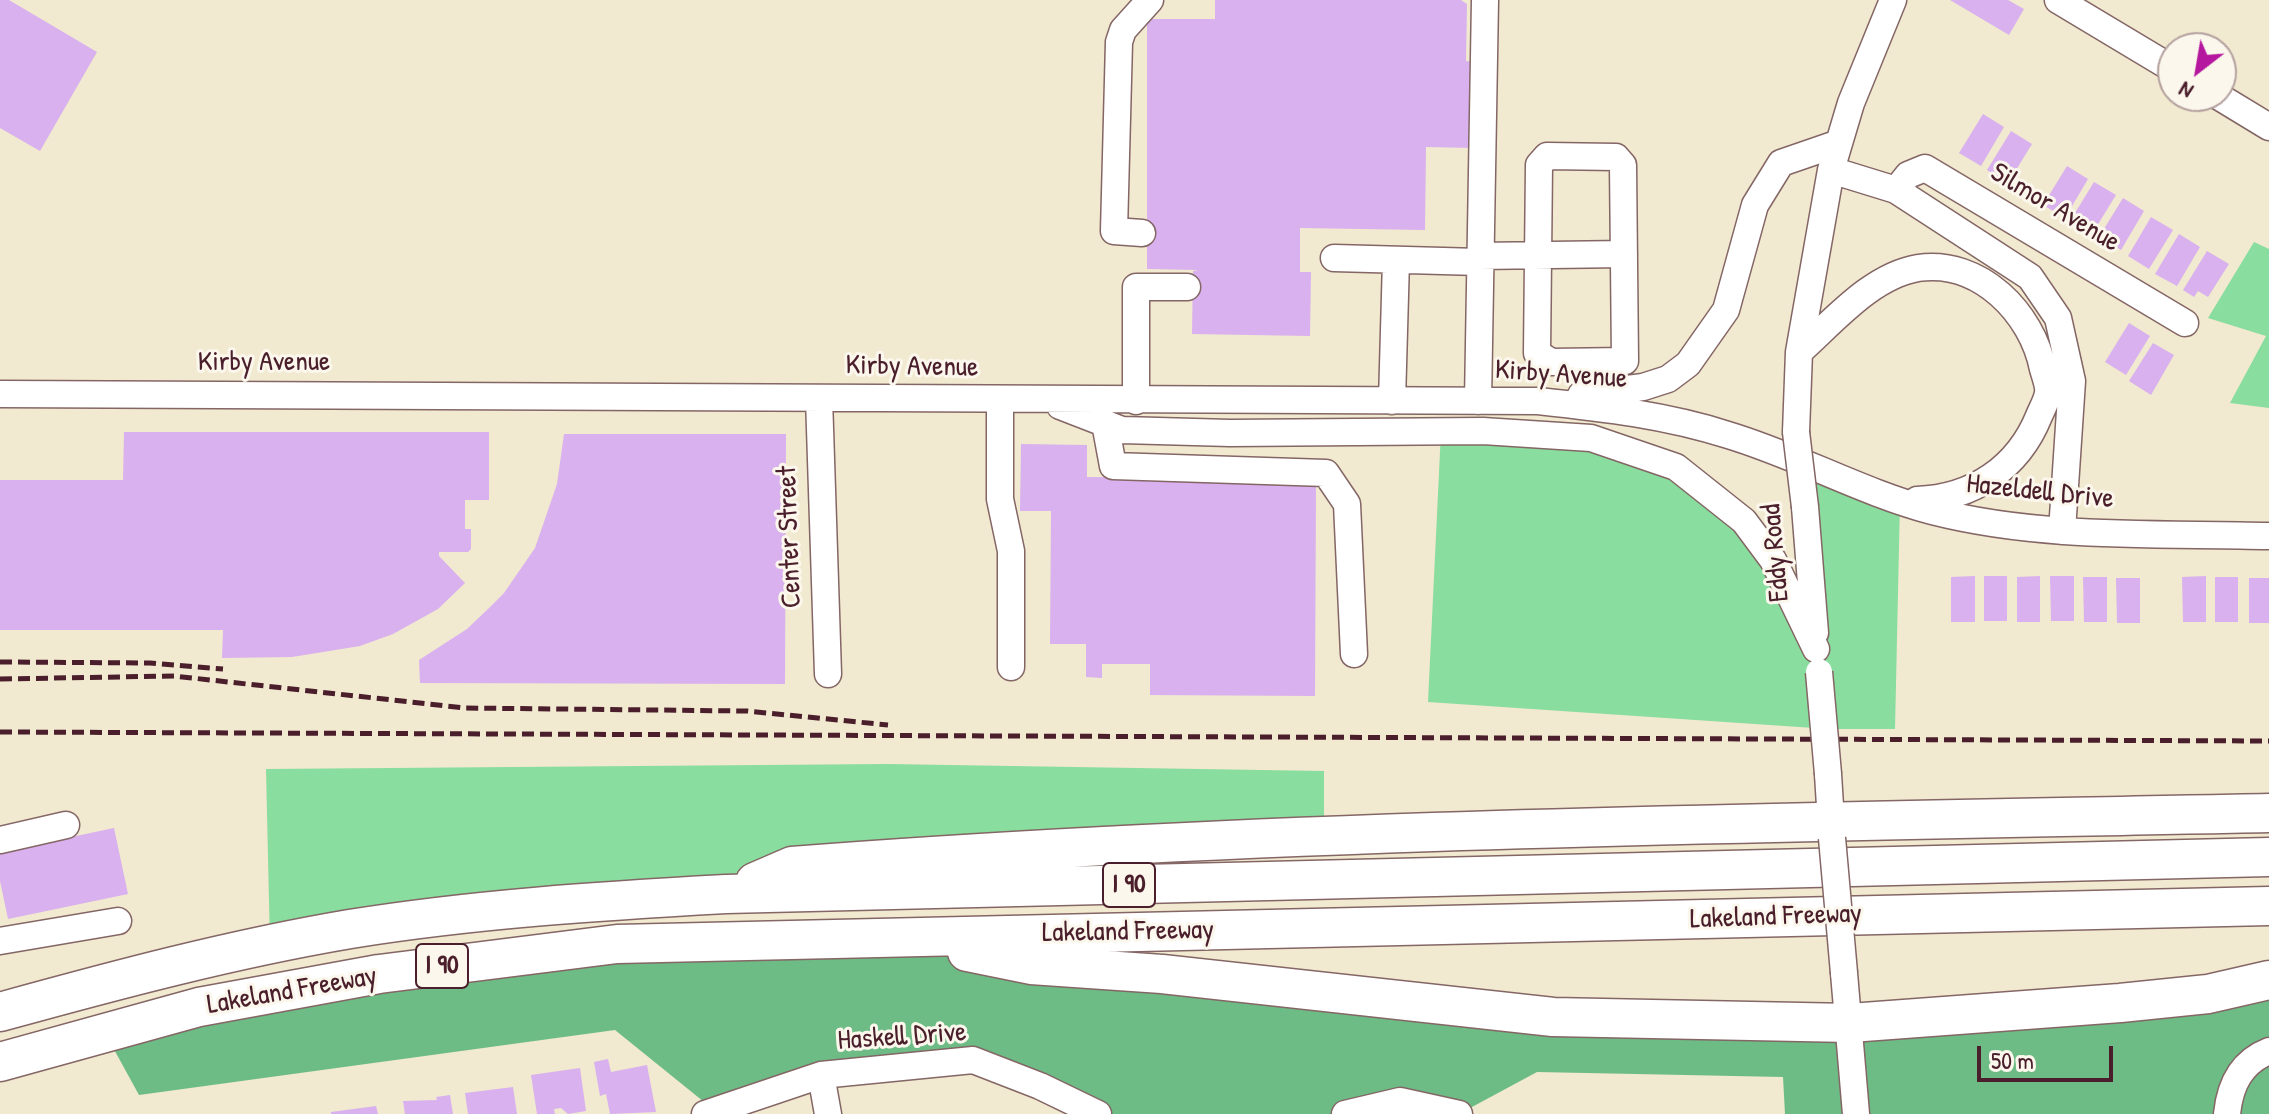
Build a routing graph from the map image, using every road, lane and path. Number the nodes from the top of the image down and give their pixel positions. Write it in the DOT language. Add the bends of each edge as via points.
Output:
graph roads {
  1 [pos="1150,0"];
  2 [pos="1485,0"];
  3 [pos="1893,0"];
  4 [pos="2058,0"];
  5 [pos="2157,59"];
  6 [pos="2237,108"];
  7 [pos="2269,127"];
  8 [pos="1839,143"];
  9 [pos="1831,170"];
  10 [pos="1896,190"];
  11 [pos="1142,233"];
  12 [pos="1624,254"];
  13 [pos="1539,255"];
  14 [pos="1334,258"];
  15 [pos="1479,259"];
  16 [pos="1396,260"];
  17 [pos="1187,287"];
  18 [pos="2185,323"];
  19 [pos="1799,352"];
  20 [pos="2048,392"];
  21 [pos="0,394"];
  22 [pos="819,398"];
  23 [pos="1000,400"];
  24 [pos="1045,401"];
  25 [pos="1136,401"];
  26 [pos="1392,401"];
  27 [pos="1478,401"];
  28 [pos="1538,401"];
  29 [pos="1105,423"];
  30 [pos="2066,461"];
  31 [pos="1813,468"];
  32 [pos="1900,501"];
  33 [pos="2062,531"];
  34 [pos="2269,536"];
  35 [pos="1354,654"];
  36 [pos="1818,661"];
  37 [pos="1011,667"];
  38 [pos="828,674"];
  39 [pos="2269,813"];
  40 [pos="66,825"];
  41 [pos="1831,829"];
  42 [pos="0,840"];
  43 [pos="2269,857"];
  44 [pos="726,894"];
  45 [pos="2269,906"];
  46 [pos="118,921"];
  47 [pos="894,938"];
  48 [pos="0,941"];
  49 [pos="2269,980"];
  50 [pos="0,1012"];
  51 [pos="1850,1023"];
  52 [pos="2269,1051"];
  53 [pos="0,1062"];
  54 [pos="821,1075"];
  55 [pos="1401,1108"];
  56 [pos="705,1114"];
  57 [pos="828,1114"];
  58 [pos="1098,1114"];
  59 [pos="1345,1114"];
  60 [pos="1459,1114"];
  61 [pos="1856,1114"];
  62 [pos="2227,1114"];
  1 -- 11 [label="street" via="1119,42 1115,116 1114,231"];
  2 -- 15 [label="street"];
  3 -- 8 [label="street, Eddy Road"];
  4 -- 5 [label="street"];
  6 -- 7 [label="street"];
  8 -- 9 [label="street, Eddy Road"];
  8 -- 28 [label="street" via="1781,163 1755,205 1726,310 1688,364 1668,379 1643,387"];
  9 -- 10 [label="street"];
  9 -- 19 [label="street, Eddy Road"];
  10 -- 18 [label="street, Silmor Avenue" via="1908,175 1925,168"];
  10 -- 30 [label="street" via="2030,277 2058,318 2072,381"];
  12 -- 13 [label="street"];
  12 -- 13 [label="street" via="1621,161 1547,156 1539,165"];
  12 -- 13 [label="street" via="1625,361 1598,362 1551,362 1537,353"];
  13 -- 15 [label="street"];
  14 -- 16 [label="street"];
  15 -- 16 [label="street"];
  15 -- 27 [label="street"];
  16 -- 26 [label="street"];
  17 -- 25 [label="street" via="1136,287"];
  19 -- 20 [label="street" via="1875,285 1917,268 1941,269 1975,277 2003,296 2039,348"];
  19 -- 36 [label="street, Eddy Road, bridge" via="1796,432"];
  20 -- 30 [label="street"];
  20 -- 32 [label="street" via="2031,437 2004,470 1947,499"];
  21 -- 22 [label="street, Kirby Avenue"];
  22 -- 23 [label="street, Kirby Avenue"];
  22 -- 38 [label="street, Center Street"];
  23 -- 24 [label="street, Kirby Avenue"];
  23 -- 37 [label="street" via="1000,499 1011,551"];
  24 -- 25 [label="street, Kirby Avenue"];
  24 -- 29 [label="street"];
  25 -- 26 [label="street, Kirby Avenue"];
  26 -- 27 [label="street, Kirby Avenue"];
  27 -- 28 [label="street, Kirby Avenue"];
  28 -- 31 [label="street, Kirby Avenue" via="1682,421"];
  29 -- 35 [label="street" via="1113,466 1326,473 1347,504"];
  29 -- 36 [label="street" via="1122,430 1215,433 1483,431 1591,438 1676,467 1744,521 1773,560"];
  30 -- 33 [label="street"];
  31 -- 32 [label="street, Hazeldell Drive"];
  32 -- 33 [label="street, Hazeldell Drive" via="1994,524"];
  33 -- 34 [label="street, Hazeldell Drive"];
  36 -- 41 [label="street, Eddy Road, bridge"];
  39 -- 41 [label="highway"];
  40 -- 42 [label="street"];
  41 -- 44 [label="highway" via="1324,834 930,856 792,866"];
  41 -- 51 [label="street, Eddy Road, bridge"];
  43 -- 44 [label="highway, Lakeland Freeway / I 90"];
  44 -- 50 [label="highway, Lakeland Freeway / I 90" via="548,904 350,929 160,968"];
  45 -- 47 [label="highway, Lakeland Freeway / I 90"];
  46 -- 48 [label="street"];
  47 -- 51 [label="highway" via="1031,965 1162,974 1553,1017"];
  47 -- 53 [label="highway, Lakeland Freeway / I 90" via="617,944 379,974 199,1007"];
  49 -- 51 [label="highway" via="2208,994"];
  51 -- 61 [label="street, Eddy Road"];
  52 -- 62 [label="street" via="2251,1058 2236,1080"];
  54 -- 56 [label="street, Haskell Drive"];
  54 -- 57 [label="street"];
  54 -- 58 [label="street, Haskell Drive" via="973,1060"];
  55 -- 59 [label="street"];
  55 -- 60 [label="street"];
}
